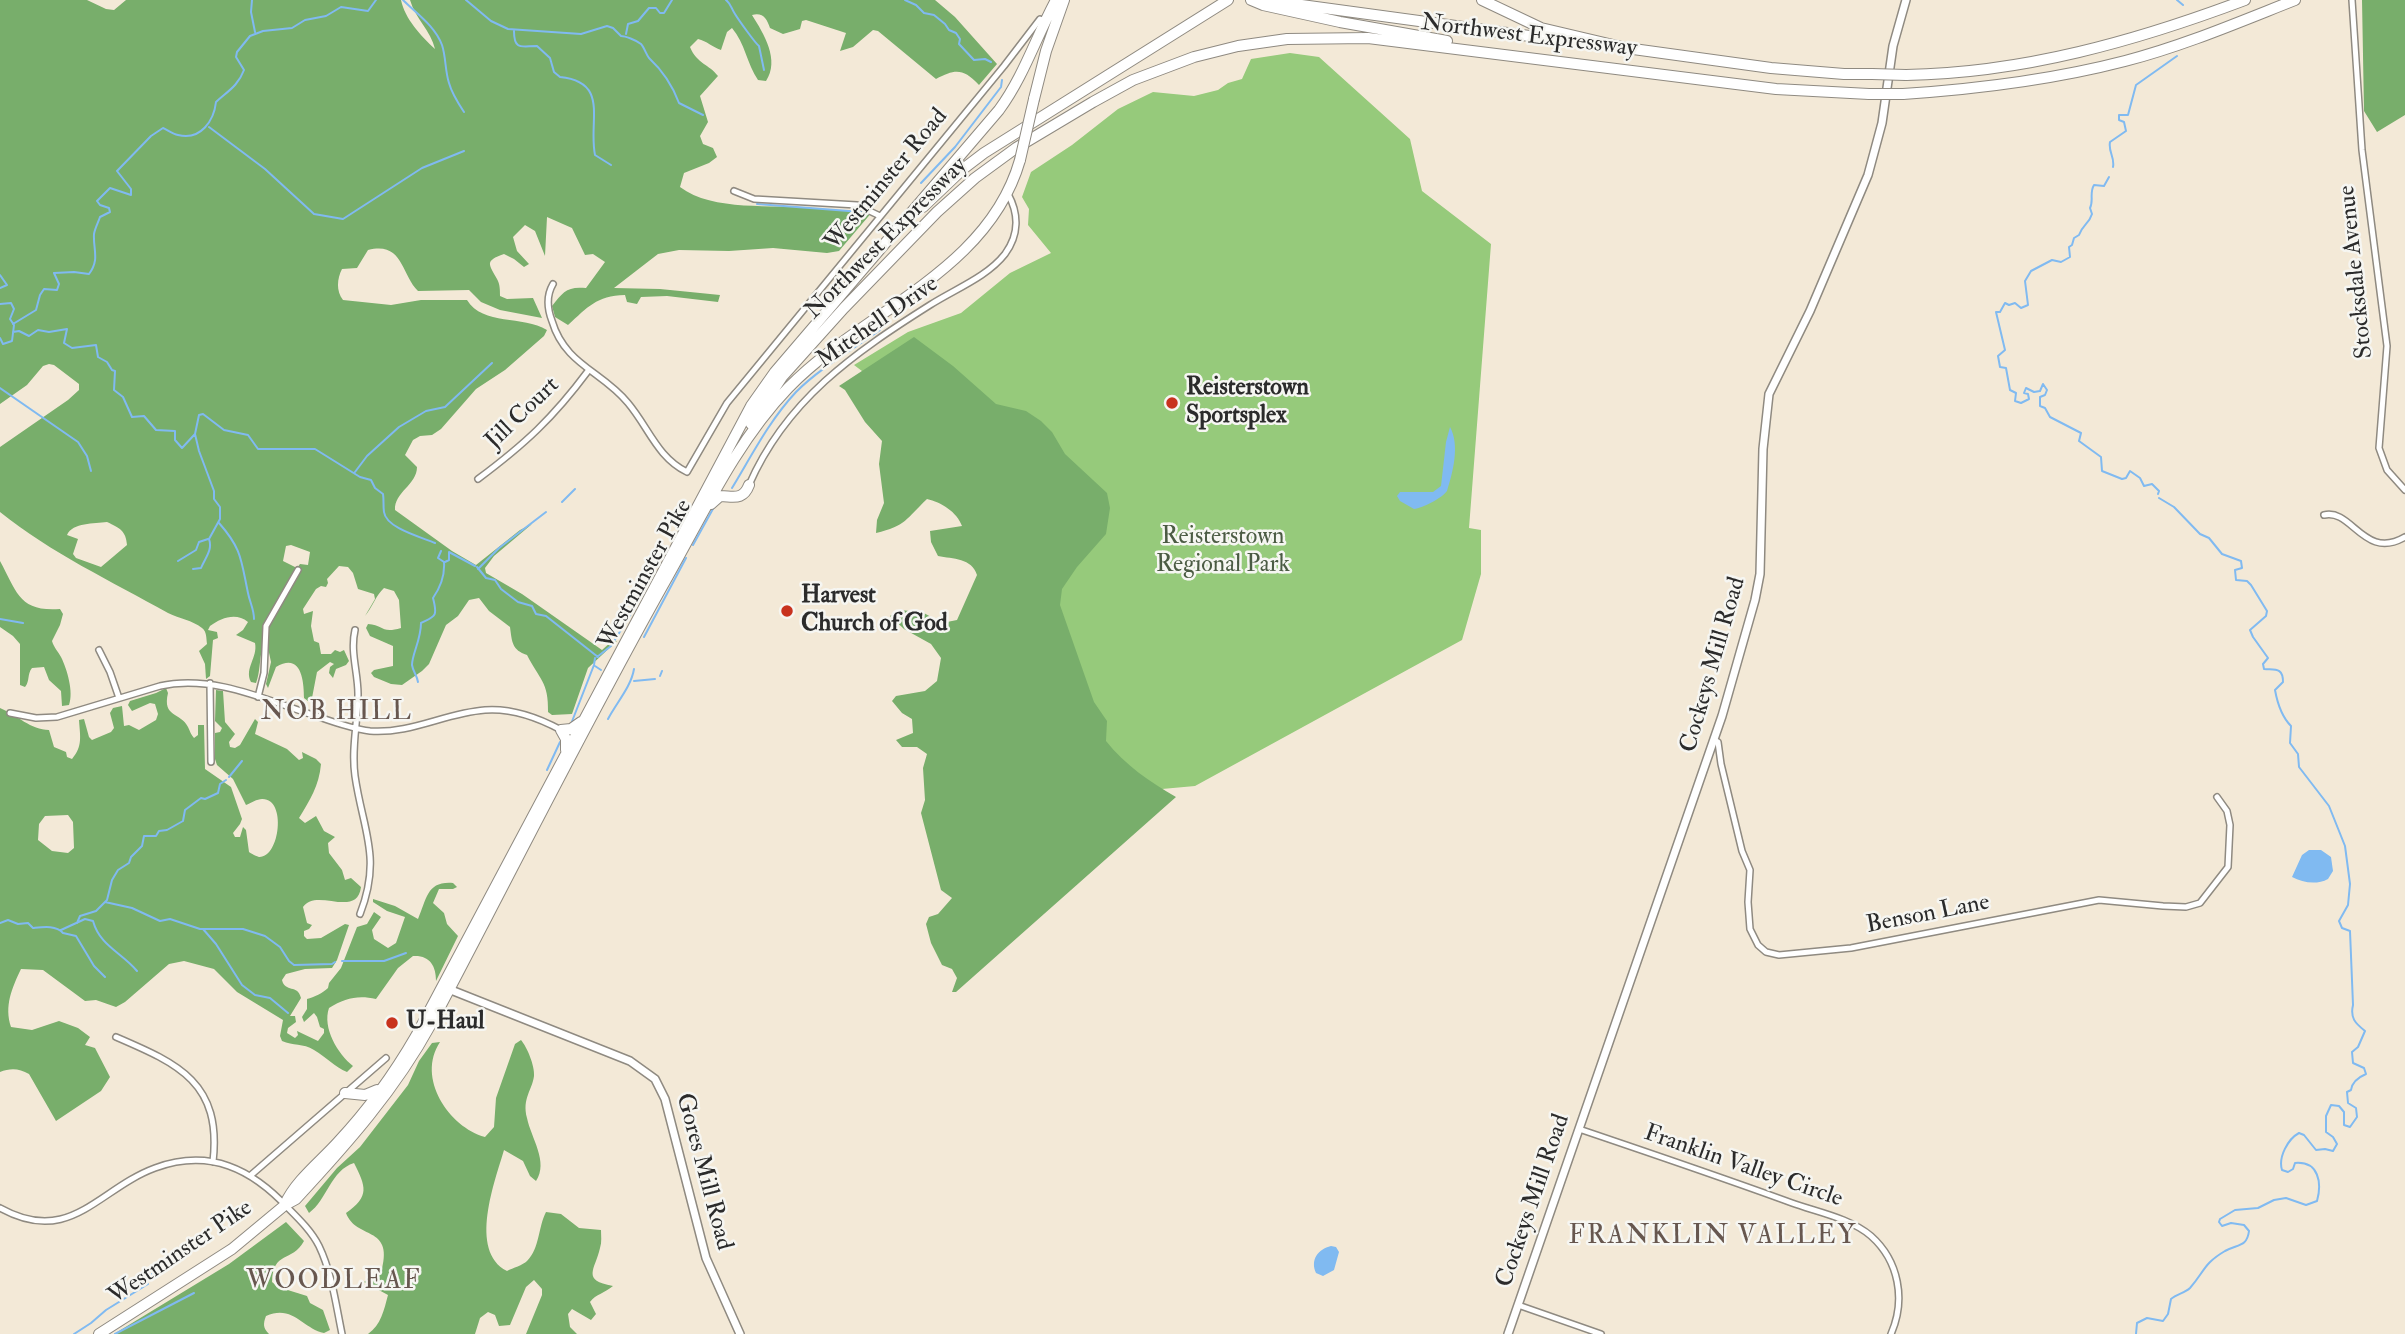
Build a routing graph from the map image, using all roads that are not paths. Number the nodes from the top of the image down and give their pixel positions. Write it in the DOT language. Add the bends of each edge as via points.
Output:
graph roads {
  1 [pos="1054,0"];
  2 [pos="1064,0"];
  3 [pos="1228,0"];
  4 [pos="1251,0"];
  5 [pos="1265,0"];
  6 [pos="1482,0"];
  7 [pos="1906,0"];
  8 [pos="2245,0"];
  9 [pos="2295,0"];
  10 [pos="2352,0"];
  11 [pos="1042,20"];
  12 [pos="1626,48"];
  13 [pos="1046,51"];
  14 [pos="1009,60"];
  15 [pos="1043,62"];
  16 [pos="1571,63"];
  17 [pos="1024,70"];
  18 [pos="1032,101"];
  19 [pos="734,191"];
  20 [pos="1008,194"];
  21 [pos="880,216"];
  22 [pos="553,284"];
  23 [pos="837,302"];
  24 [pos="588,371"];
  25 [pos="478,479"];
  26 [pos="749,485"];
  27 [pos="716,489"];
  28 [pos="2405,490"];
  29 [pos="704,512"];
  30 [pos="2324,515"];
  31 [pos="2405,537"];
  32 [pos="298,569"];
  33 [pos="355,630"];
  34 [pos="99,650"];
  35 [pos="210,683"];
  36 [pos="119,698"];
  37 [pos="258,698"];
  38 [pos="10,713"];
  39 [pos="582,721"];
  40 [pos="355,728"];
  41 [pos="561,730"];
  42 [pos="1714,740"];
  43 [pos="565,754"];
  44 [pos="211,762"];
  45 [pos="2217,797"];
  46 [pos="360,914"];
  47 [pos="446,988"];
  48 [pos="116,1037"];
  49 [pos="386,1058"];
  50 [pos="381,1088"];
  51 [pos="345,1093"];
  52 [pos="1579,1129"];
  53 [pos="213,1162"];
  54 [pos="251,1175"];
  55 [pos="285,1205"];
  56 [pos="0,1208"];
  57 [pos="1518,1305"];
  58 [pos="99,1334"];
  59 [pos="342,1334"];
  60 [pos="740,1334"];
  61 [pos="1508,1334"];
  62 [pos="1601,1334"];
  63 [pos="1891,1334"];
  1 -- 11 [label="highway, Westminster Pike"];
  2 -- 13 [label="highway, Westminster Pike"];
  3 -- 23 [label="highway, Northwest Expressway" via="963,169"];
  4 -- 16 [label="highway" via="1369,28"];
  5 -- 12 [label="highway"];
  6 -- 12 [label="highway, Northwest Expressway" via="1541,28"];
  7 -- 42 [label="street, Cockeys Mill Road" via="1868,175 1769,394 1760,574"];
  8 -- 12 [label="highway, Northwest Expressway, bridge" via="2163,30 2085,51 2002,67 1906,75 1771,68"];
  9 -- 16 [label="highway, Northwest Expressway, bridge" via="2126,61 2005,85 1903,94 1776,89"];
  10 -- 28 [label="street, Stocksdale Avenue" via="2362,149 2387,346 2379,448 2390,475"];
  11 -- 13 [label="highway" via="1049,27"];
  11 -- 14 [label="street, Westminster Road"];
  11 -- 17 [label="highway, Westminster Pike"];
  13 -- 15 [label="highway, Westminster Pike"];
  14 -- 17 [label="street"];
  14 -- 21 [label="street, Westminster Road"];
  15 -- 17 [label="highway"];
  15 -- 18 [label="highway, Westminster Pike"];
  16 -- 27 [label="highway, Northwest Expressway" via="1368,38 1314,37 1218,51 1133,80 1016,149 937,212 782,377"];
  17 -- 18 [label="highway" via="1032,80"];
  17 -- 23 [label="highway, Westminster Pike" via="999,110"];
  18 -- 20 [label="highway, Westminster Pike, bridge"];
  19 -- 21 [label="street" via="754,199 857,205"];
  20 -- 26 [label="street, Mitchell Drive" via="1016,215 1015,231 995,264 880,338 826,380 776,434"];
  20 -- 27 [label="highway, Westminster Pike" via="970,246 788,388 754,428"];
  21 -- 24 [label="street, Westminster Road" via="727,403 687,472 664,456 620,394"];
  22 -- 24 [label="street" via="548,304 553,326 564,347"];
  23 -- 39 [label="highway, Westminster Pike" via="751,406"];
  24 -- 25 [label="street, Jill Court" via="539,430"];
  26 -- 29 [label="highway" via="745,494 720,496"];
  27 -- 29 [label="highway, Westminster Pike"];
  29 -- 47 [label="highway, Westminster Pike"];
  30 -- 31 [label="street" via="2335,514 2376,542 2388,544"];
  32 -- 37 [label="street" via="265,626 264,673"];
  33 -- 40 [label="street"];
  34 -- 36 [label="street"];
  35 -- 36 [label="street" via="173,683"];
  35 -- 37 [label="street"];
  35 -- 44 [label="street"];
  36 -- 38 [label="street" via="57,717"];
  37 -- 40 [label="street"];
  39 -- 41 [label="highway"];
  39 -- 43 [label="highway, Westminster Pike"];
  40 -- 41 [label="street" via="405,730 469,712 495,710 524,714"];
  40 -- 46 [label="street" via="354,765 372,864"];
  41 -- 43 [label="highway"];
  42 -- 45 [label="street, Benson Lane" via="1750,870 1750,929 1758,945 1772,955 1851,948 2099,900 2196,905 2228,867 2230,825"];
  42 -- 52 [label="street, Cockeys Mill Road"];
  43 -- 47 [label="highway, Westminster Pike"];
  47 -- 50 [label="highway, Westminster Pike"];
  47 -- 55 [label="highway, Westminster Pike" via="420,1044 375,1110 296,1199"];
  47 -- 60 [label="street, Gores Mill Road" via="630,1061 655,1079 665,1099 706,1258"];
  48 -- 53 [label="street" via="175,1064 191,1079 213,1122"];
  49 -- 51 [label="street"];
  50 -- 51 [label="highway" via="365,1095"];
  50 -- 55 [label="highway, Westminster Pike" via="338,1143 291,1191"];
  51 -- 54 [label="street"];
  52 -- 57 [label="street, Cockeys Mill Road"];
  52 -- 63 [label="street, Franklin Valley Circle" via="1864,1231 1887,1256 1898,1283"];
  53 -- 54 [label="street"];
  53 -- 56 [label="street" via="158,1167 91,1208 60,1219 30,1219"];
  54 -- 55 [label="street"];
  55 -- 58 [label="highway, Westminster Pike" via="232,1250"];
  55 -- 59 [label="street" via="320,1248"];
  57 -- 61 [label="street, Cockeys Mill Road"];
  57 -- 62 [label="street"];
}
